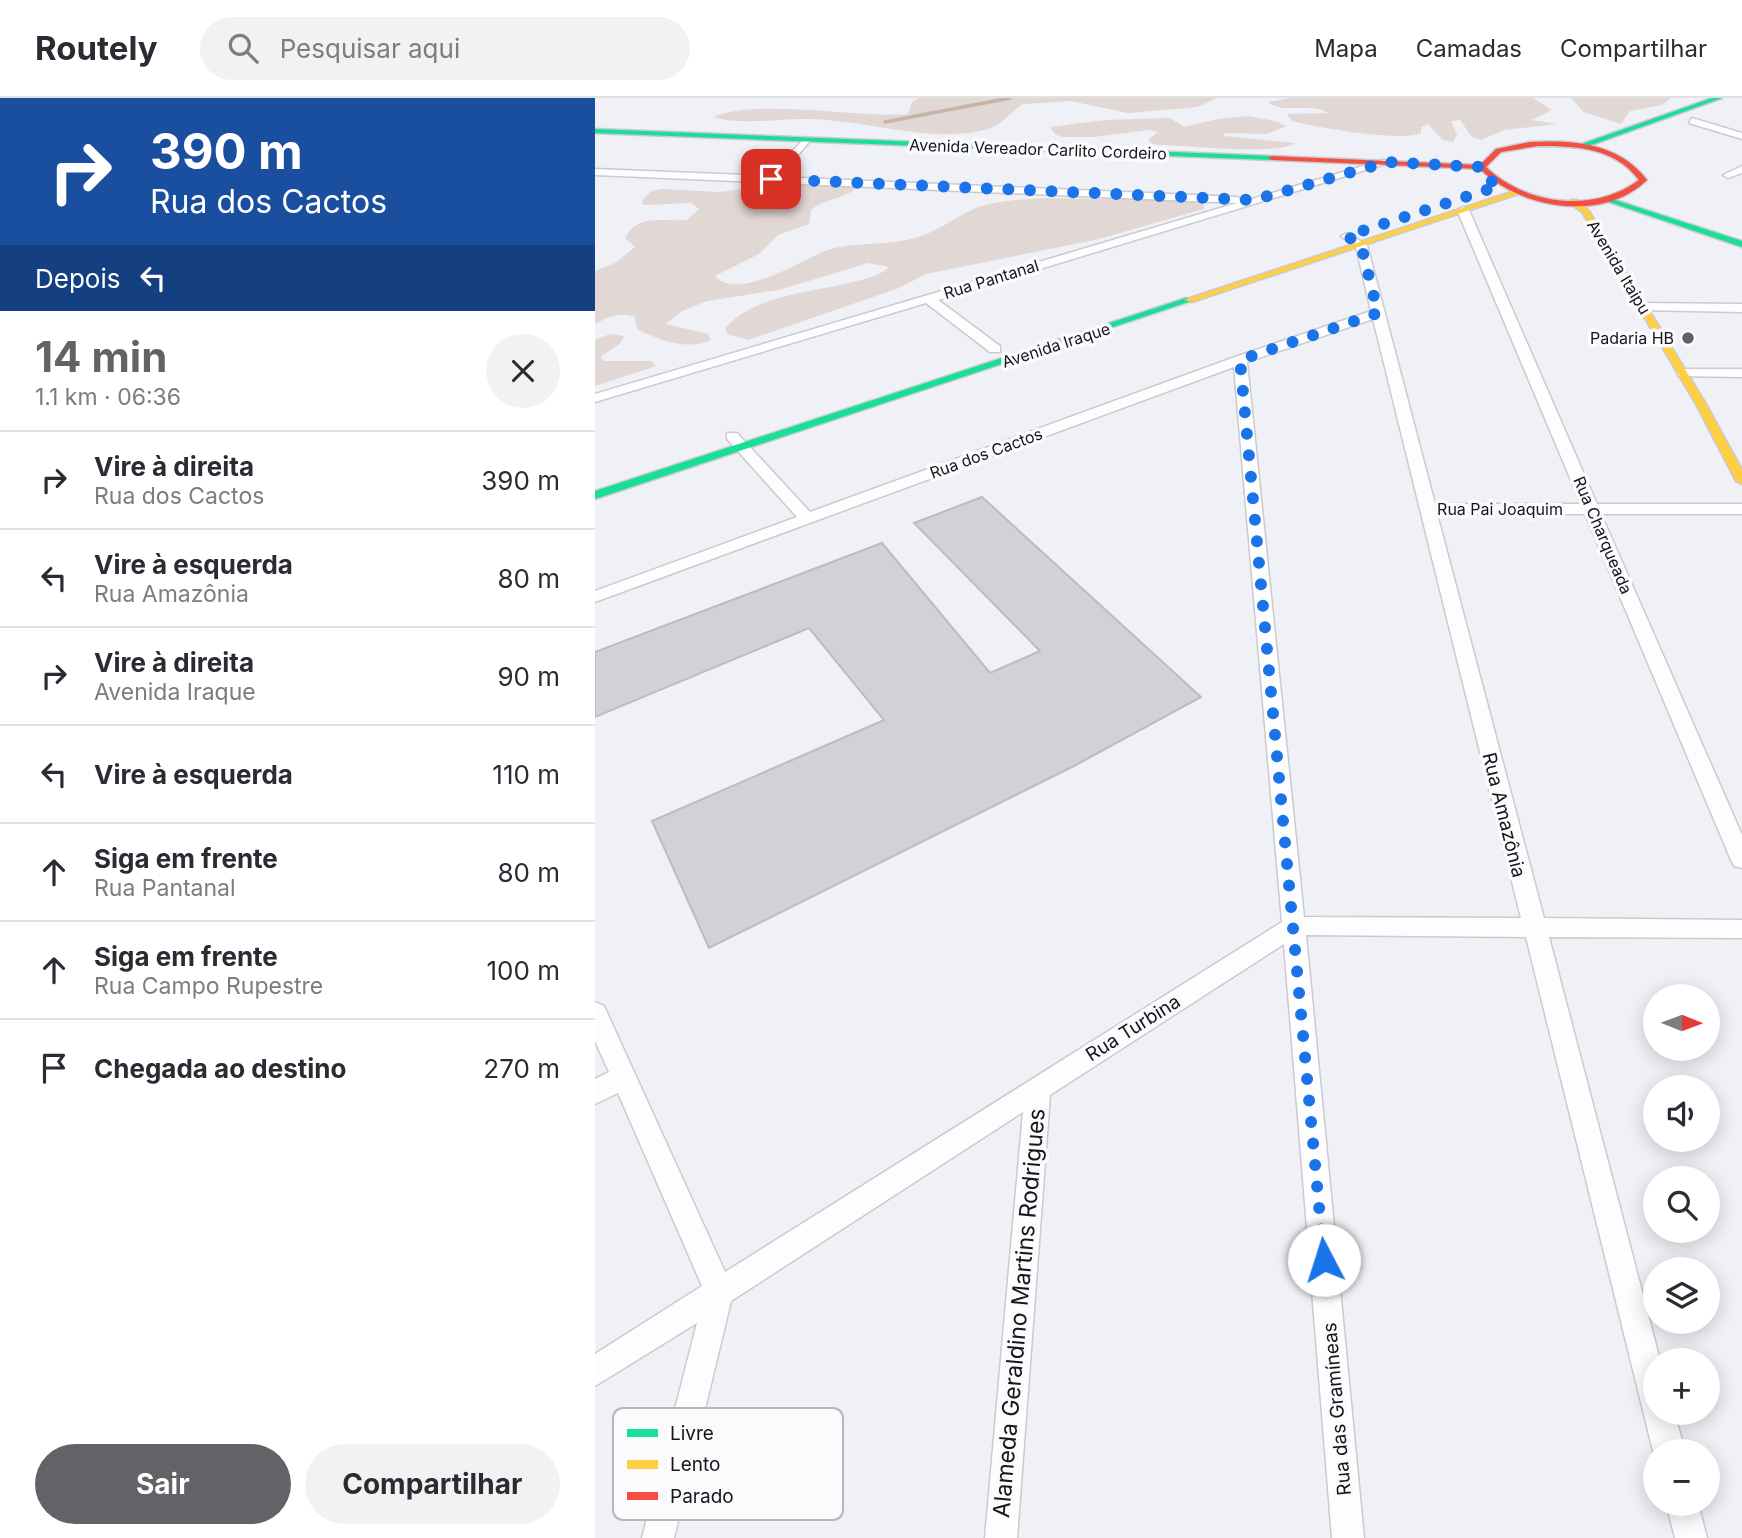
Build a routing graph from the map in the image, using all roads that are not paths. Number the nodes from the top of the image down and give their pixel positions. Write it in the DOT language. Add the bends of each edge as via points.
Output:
graph roads {
  1 [pos="1724,103"];
  2 [pos="1692,121"];
  3 [pos="595,131"];
  4 [pos="1742,136"];
  5 [pos="806,140"];
  6 [pos="1580,146"];
  7 [pos="1603,152"];
  8 [pos="1387,162"];
  9 [pos="1482,167"];
  10 [pos="1742,169"];
  11 [pos="595,172"];
  12 [pos="771,179"];
  13 [pos="1742,180"];
  14 [pos="1499,186"];
  15 [pos="1517,193"];
  16 [pos="1631,194"];
  17 [pos="1254,200"];
  18 [pos="1605,201"];
  19 [pos="1574,202"];
  20 [pos="1463,210"];
  21 [pos="1742,231"];
  22 [pos="1347,236"];
  23 [pos="1742,244"];
  24 [pos="1361,245"];
  25 [pos="927,298"];
  26 [pos="1642,307"];
  27 [pos="1660,307"];
  28 [pos="1742,308"];
  29 [pos="1378,313"];
  30 [pos="995,349"];
  31 [pos="1240,360"];
  32 [pos="1683,373"];
  33 [pos="1701,373"];
  34 [pos="1742,373"];
  35 [pos="595,398"];
  36 [pos="1721,407"];
  37 [pos="737,442"];
  38 [pos="620,469"];
  39 [pos="1742,481"];
  40 [pos="595,495"];
  41 [pos="1427,509"];
  42 [pos="1592,509"];
  43 [pos="1742,509"];
  44 [pos="807,519"];
  45 [pos="595,597"];
  46 [pos="1742,860"];
  47 [pos="1294,926"];
  48 [pos="1533,928"];
  49 [pos="1742,929"];
  50 [pos="595,1013"];
  51 [pos="623,1077"];
  52 [pos="1038,1089"];
  53 [pos="595,1092"];
  54 [pos="719,1292"];
  55 [pos="1643,1354"];
  56 [pos="595,1371"];
  57 [pos="690,1408"];
  58 [pos="1685,1516"];
  59 [pos="662,1520"];
  60 [pos="658,1538"];
  61 [pos="1001,1538"];
  62 [pos="1348,1538"];
  63 [pos="1691,1538"];
  1 -- 2 [label="street"];
  1 -- 6 [label="street"];
  2 -- 4 [label="street"];
  2 -- 7 [label="street"];
  3 -- 5 [label="street, Avenida Vereador Carlito Cordeiro"];
  5 -- 8 [label="street, Avenida Vereador Carlito Cordeiro"];
  5 -- 12 [label="street"];
  6 -- 7 [label="street"];
  6 -- 9 [label="street" via="1509,147 1489,155"];
  7 -- 16 [label="street" via="1640,172 1643,180"];
  8 -- 9 [label="street, Avenida Vereador Carlito Cordeiro"];
  8 -- 17 [label="street, Rua Pantanal"];
  9 -- 14 [label="street"];
  10 -- 13 [label="street" via="1728,175"];
  11 -- 12 [label="street"];
  12 -- 17 [label="street"];
  14 -- 15 [label="street"];
  14 -- 22 [label="street, Avenida Iraque"];
  15 -- 19 [label="street"];
  15 -- 20 [label="street, Avenida Iraque"];
  16 -- 18 [label="street"];
  16 -- 21 [label="street"];
  17 -- 25 [label="street, Rua Pantanal"];
  18 -- 19 [label="street"];
  18 -- 23 [label="street"];
  18 -- 27 [label="street, Avenida Itaipu" via="1597,209"];
  19 -- 26 [label="street, Avenida Itaipu" via="1585,211"];
  20 -- 24 [label="street, Avenida Iraque"];
  20 -- 42 [label="street, Rua Charqueada"];
  22 -- 24 [label="street"];
  22 -- 30 [label="street, Avenida Iraque"];
  24 -- 29 [label="street, Rua Amazônia"];
  24 -- 37 [label="street, Avenida Iraque"];
  25 -- 30 [label="street"];
  25 -- 35 [label="street, Rua Pantanal"];
  26 -- 27 [label="street"];
  26 -- 32 [label="street, Avenida Itaipu"];
  27 -- 28 [label="street"];
  27 -- 33 [label="street, Avenida Itaipu"];
  29 -- 31 [label="street, Rua dos Cactos"];
  29 -- 41 [label="street, Rua Amazônia"];
  30 -- 37 [label="street, Avenida Iraque"];
  31 -- 44 [label="street, Rua dos Cactos"];
  31 -- 47 [label="street, Rua das Gramíneas"];
  32 -- 33 [label="street"];
  32 -- 39 [label="street, Avenida Itaipu"];
  33 -- 34 [label="street"];
  33 -- 36 [label="street, Avenida Itaipu"];
  37 -- 38 [label="street, Avenida Iraque"];
  37 -- 40 [label="street, Avenida Iraque"];
  37 -- 44 [label="street"];
  41 -- 42 [label="street, Rua Pai Joaquim"];
  41 -- 48 [label="street, Rua Amazônia"];
  42 -- 43 [label="street, Rua Pai Joaquim"];
  42 -- 46 [label="street, Rua Charqueada"];
  44 -- 45 [label="street, Rua dos Cactos"];
  47 -- 48 [label="street"];
  47 -- 52 [label="street, Rua Turbina"];
  47 -- 62 [label="street, Rua das Gramíneas"];
  48 -- 49 [label="street"];
  48 -- 55 [label="street, Rua Amazônia"];
  50 -- 51 [label="street"];
  51 -- 53 [label="street"];
  51 -- 54 [label="street"];
  52 -- 54 [label="street, Rua Turbina"];
  52 -- 61 [label="street, Alameda Geraldino Martins Rodrigues"];
  54 -- 56 [label="street, Rua Turbina"];
  54 -- 57 [label="street"];
  58 -- 63 [label="street"];
  59 -- 60 [label="street"];
}
